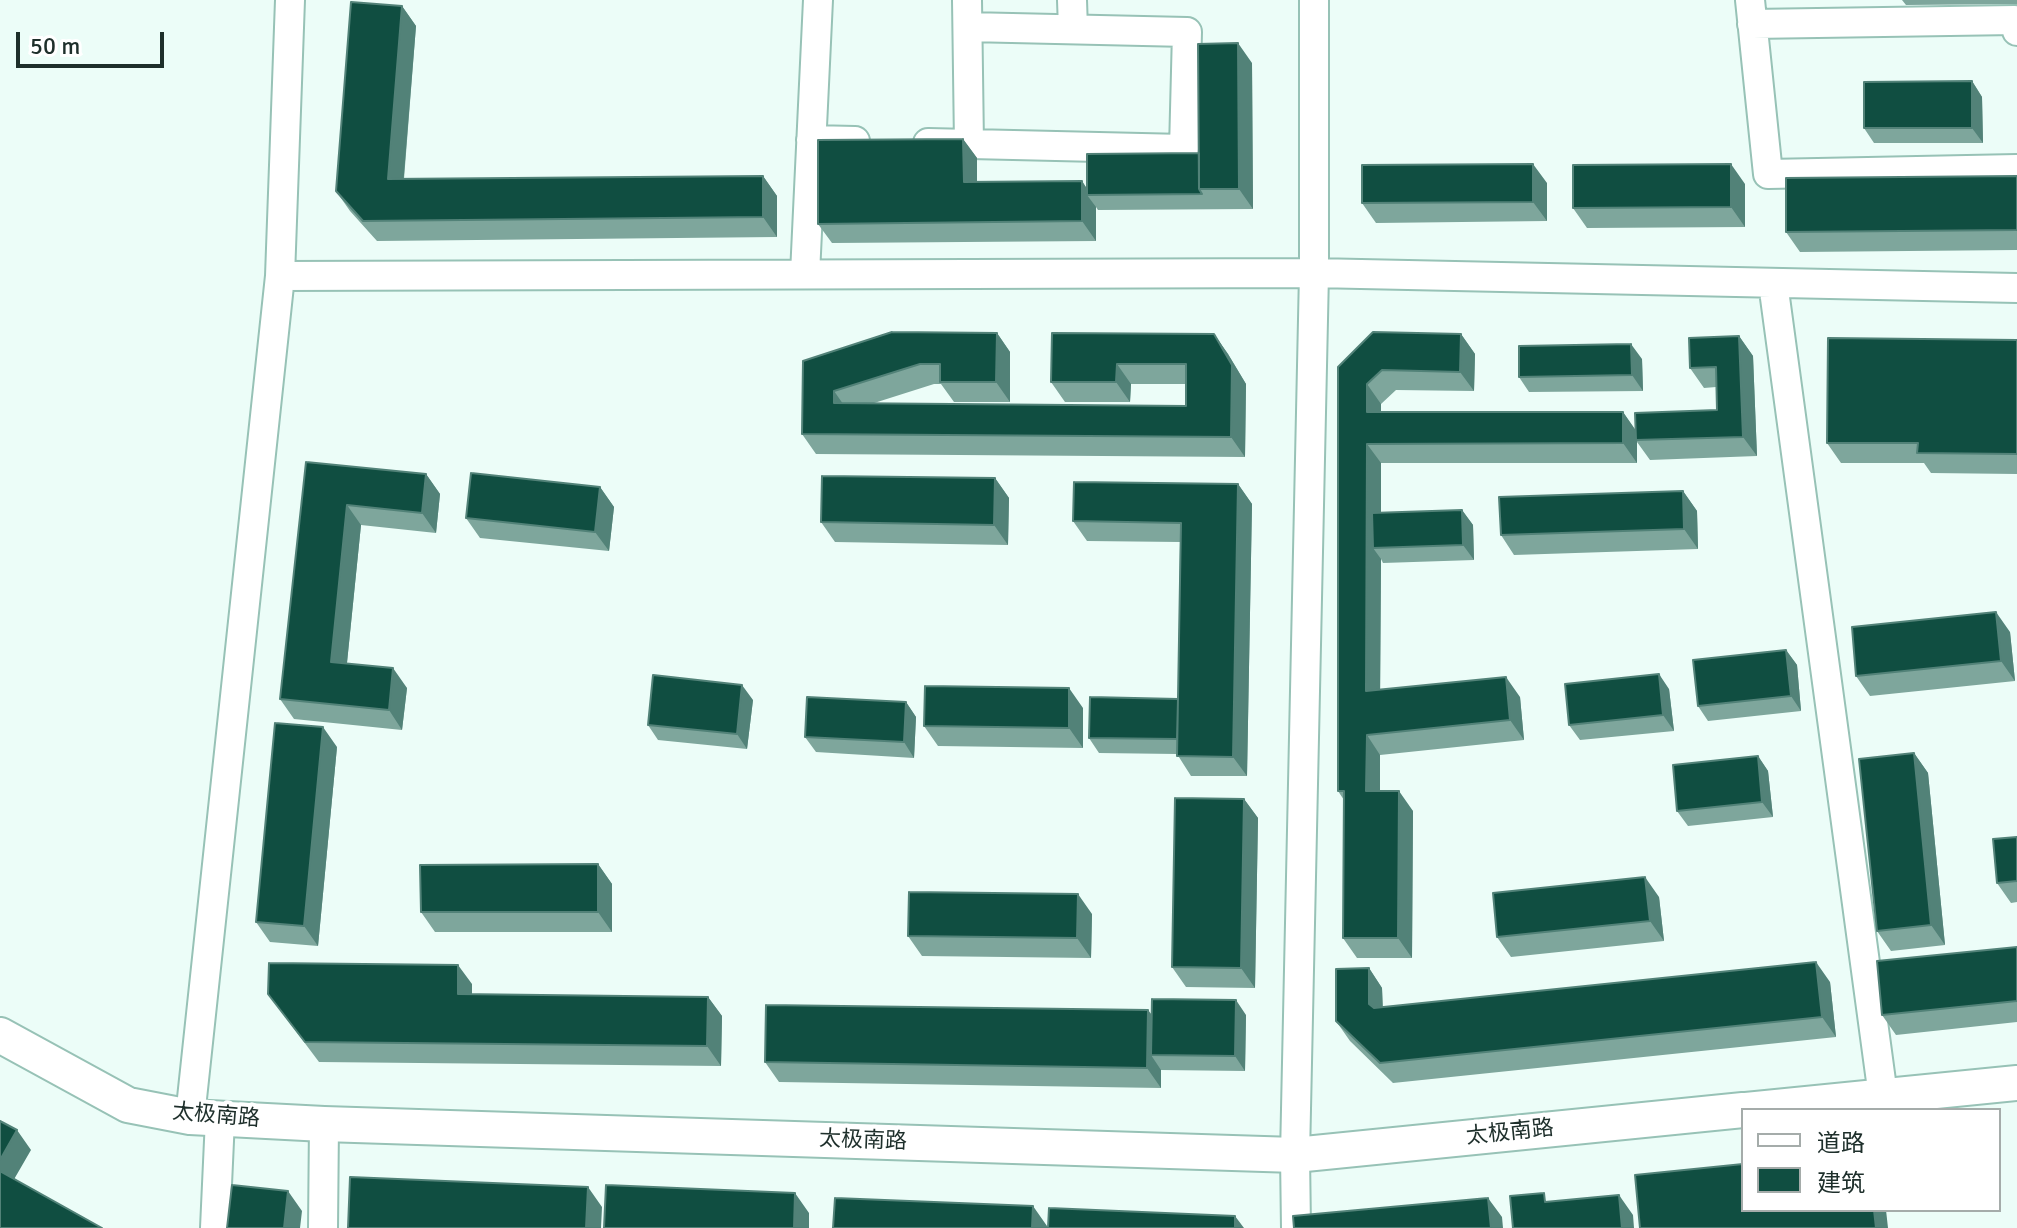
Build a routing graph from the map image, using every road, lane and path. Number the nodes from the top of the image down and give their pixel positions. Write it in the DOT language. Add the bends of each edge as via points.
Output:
graph roads {
  1 [pos="290,0"];
  2 [pos="818,0"];
  3 [pos="1072,0"];
  4 [pos="1314,0"];
  5 [pos="1751,12"];
  6 [pos="968,13"];
  7 [pos="1073,29"];
  8 [pos="2017,31"];
  9 [pos="811,140"];
  10 [pos="874,142"];
  11 [pos="906,142"];
  12 [pos="969,144"];
  13 [pos="2017,169"];
  14 [pos="1314,273"];
  15 [pos="805,274"];
  16 [pos="280,276"];
  17 [pos="1773,283"];
  18 [pos="2017,288"];
  19 [pos="0,1035"];
  20 [pos="2017,1083"];
  21 [pos="1883,1096"];
  22 [pos="1764,1108"];
  23 [pos="1741,1110"];
  24 [pos="205,1118"];
  25 [pos="324,1124"];
  26 [pos="1295,1155"];
  27 [pos="215,1228"];
  28 [pos="323,1228"];
  29 [pos="1296,1228"];
  1 -- 16 [label="street"];
  2 -- 9 [label="street"];
  3 -- 7 [label="street"];
  4 -- 14 [label="street"];
  5 -- 8 [label="street" via="2015,20"];
  5 -- 13 [label="street" via="1768,174"];
  6 -- 7 [label="street"];
  6 -- 12 [label="street"];
  7 -- 12 [label="street" via="1187,32 1184,149"];
  9 -- 10 [label="street"];
  9 -- 15 [label="street"];
  11 -- 12 [label="street"];
  14 -- 15 [label="street"];
  14 -- 17 [label="street"];
  14 -- 26 [label="street"];
  15 -- 16 [label="street"];
  16 -- 24 [label="street"];
  17 -- 18 [label="street"];
  17 -- 21 [label="street"];
  19 -- 24 [label="main road, 太极南路" via="128,1105"];
  20 -- 21 [label="main road, 太极南路"];
  21 -- 22 [label="main road, 太极南路"];
  23 -- 26 [label="main road, 太极南路"];
  24 -- 25 [label="main road, 太极南路"];
  24 -- 27 [label="street"];
  25 -- 26 [label="main road, 太极南路"];
  25 -- 28 [label="street"];
  26 -- 29 [label="street"];
}
